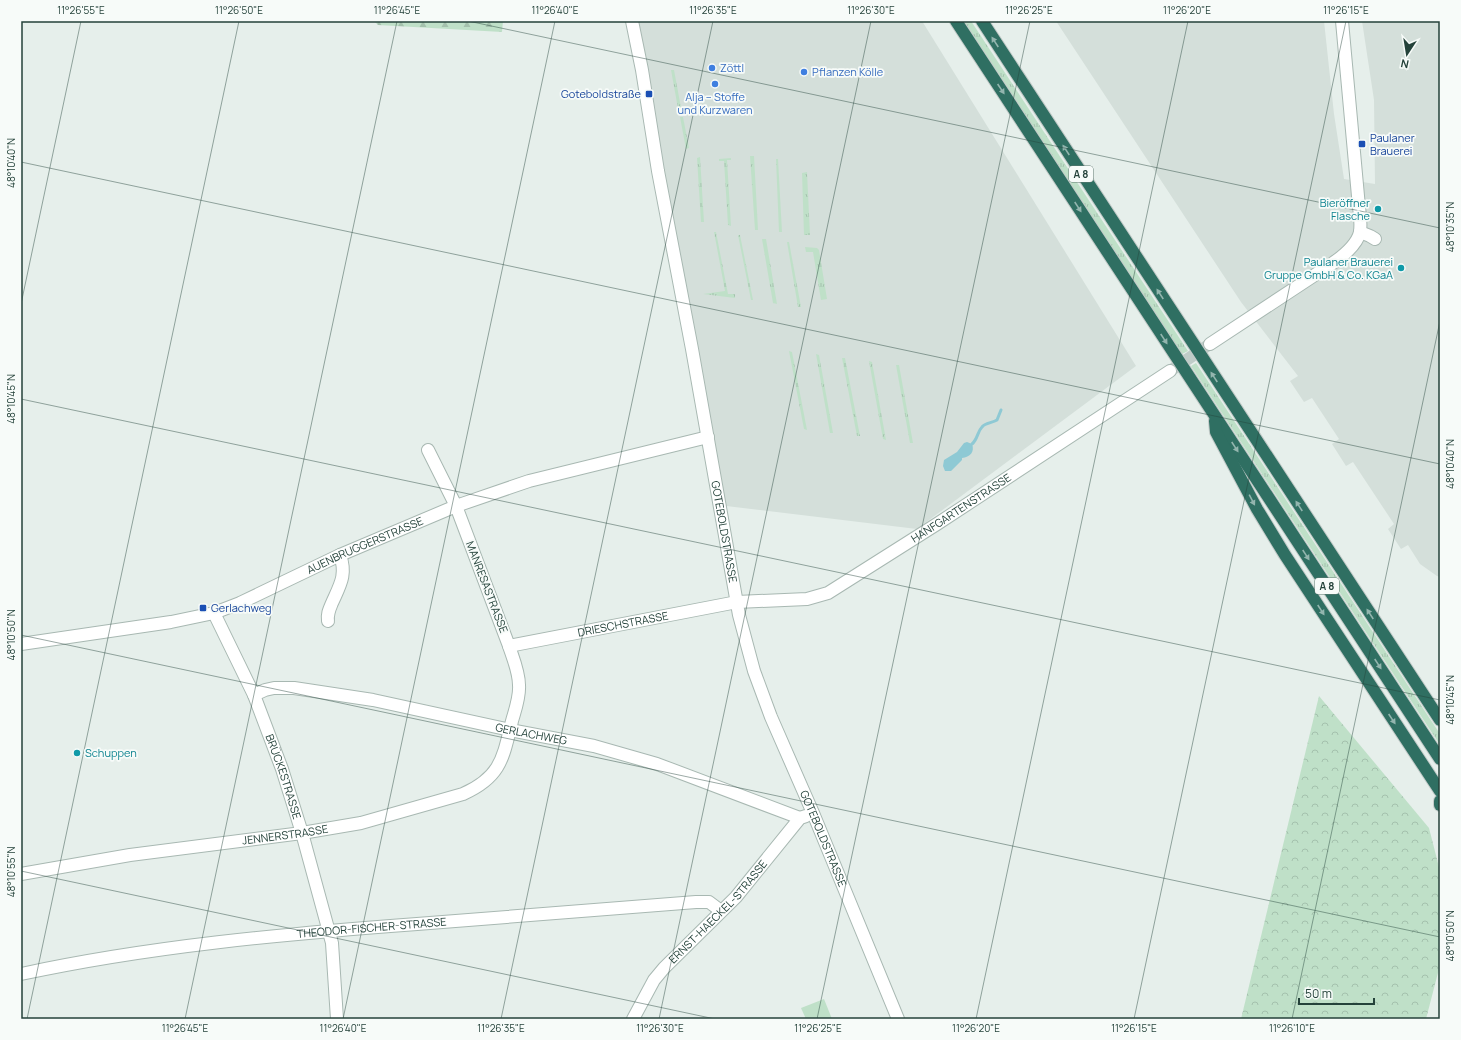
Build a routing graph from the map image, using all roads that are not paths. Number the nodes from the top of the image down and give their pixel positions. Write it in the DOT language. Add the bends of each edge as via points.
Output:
graph roads {
  1 [pos="632,21"];
  2 [pos="956,21"];
  3 [pos="982,21"];
  4 [pos="1342,21"];
  5 [pos="1360,232"];
  6 [pos="1375,239"];
  7 [pos="1210,344"];
  8 [pos="1170,371"];
  9 [pos="1214,414"];
  10 [pos="708,437"];
  11 [pos="428,450"];
  12 [pos="456,506"];
  13 [pos="340,555"];
  14 [pos="737,602"];
  15 [pos="214,613"];
  16 [pos="328,621"];
  17 [pos="21,644"];
  18 [pos="509,646"];
  19 [pos="254,694"];
  20 [pos="1430,705"];
  21 [pos="1440,715"];
  22 [pos="1440,720"];
  23 [pos="510,730"];
  24 [pos="1440,759"];
  25 [pos="1440,791"];
  26 [pos="1440,801"];
  27 [pos="1440,805"];
  28 [pos="813,813"];
  29 [pos="800,818"];
  30 [pos="302,833"];
  31 [pos="21,874"];
  32 [pos="721,911"];
  33 [pos="328,931"];
  34 [pos="21,974"];
  35 [pos="337,1019"];
  36 [pos="633,1019"];
  37 [pos="898,1019"];
  1 -- 10 [label="street, GOTEBOLDSTRASSE"];
  2 -- 9 [label="highway, A 8, one-way"];
  20 -- 3 [label="highway, A 8, one-way"];
  4 -- 5 [label="street"];
  5 -- 6 [label="street"];
  5 -- 7 [label="street" via="1344,255"];
  8 -- 14 [label="street, HANFGARTENSTRASSE" via="828,593 807,599"];
  9 -- 24 [label="highway, A 8, one-way"];
  9 -- 25 [label="highway, one-way" via="1216,432 1257,509"];
  10 -- 12 [label="street, AUENBRUGGERSTRASSE" via="529,481"];
  10 -- 14 [label="street, GOTEBOLDSTRASSE"];
  11 -- 12 [label="street, MANRESASTRASSE"];
  12 -- 13 [label="street, AUENBRUGGERSTRASSE"];
  12 -- 18 [label="street, MANRESASTRASSE"];
  13 -- 15 [label="street, AUENBRUGGERSTRASSE"];
  13 -- 16 [label="street" via="344,566 343,579 327,614"];
  14 -- 18 [label="street, DRIESCHSTRASSE"];
  14 -- 28 [label="street, GOTEBOLDSTRASSE" via="754,672"];
  15 -- 17 [label="street, AUENBRUGGERSTRASSE" via="171,622"];
  15 -- 19 [label="street, BRÜCKESTRASSE"];
  18 -- 23 [label="street, MANRESASTRASSE" via="519,685"];
  19 -- 23 [label="street, GERLACHWEG" via="274,688 294,688 373,700"];
  19 -- 30 [label="street, BRÜCKESTRASSE" via="278,757"];
  20 -- 21 [label="highway"];
  20 -- 22 [label="highway, A 8"];
  23 -- 29 [label="street, GERLACHWEG" via="594,746 657,764"];
  23 -- 30 [label="street, JENNERSTRASSE" via="498,769 487,780 463,794 386,816"];
  26 -- 27 [label="highway"];
  28 -- 29 [label="street, ERNST-HAECKEL-STRASSE"];
  28 -- 37 [label="street, GOTEBOLDSTRASSE"];
  29 -- 32 [label="street, ERNST-HAECKEL-STRASSE" via="736,897"];
  30 -- 31 [label="street, JENNERSTRASSE" via="130,855"];
  30 -- 33 [label="street, BRÜCKESTRASSE"];
  32 -- 33 [label="street, THEODOR-FISCHER-STRASSE" via="709,902 696,902"];
  32 -- 36 [label="street, ERNST-HAECKEL-STRASSE" via="654,980"];
  33 -- 34 [label="street, THEODOR-FISCHER-STRASSE" via="231,940 68,964"];
  33 -- 35 [label="street, BRÜCKESTRASSE" via="332,943"];
}
